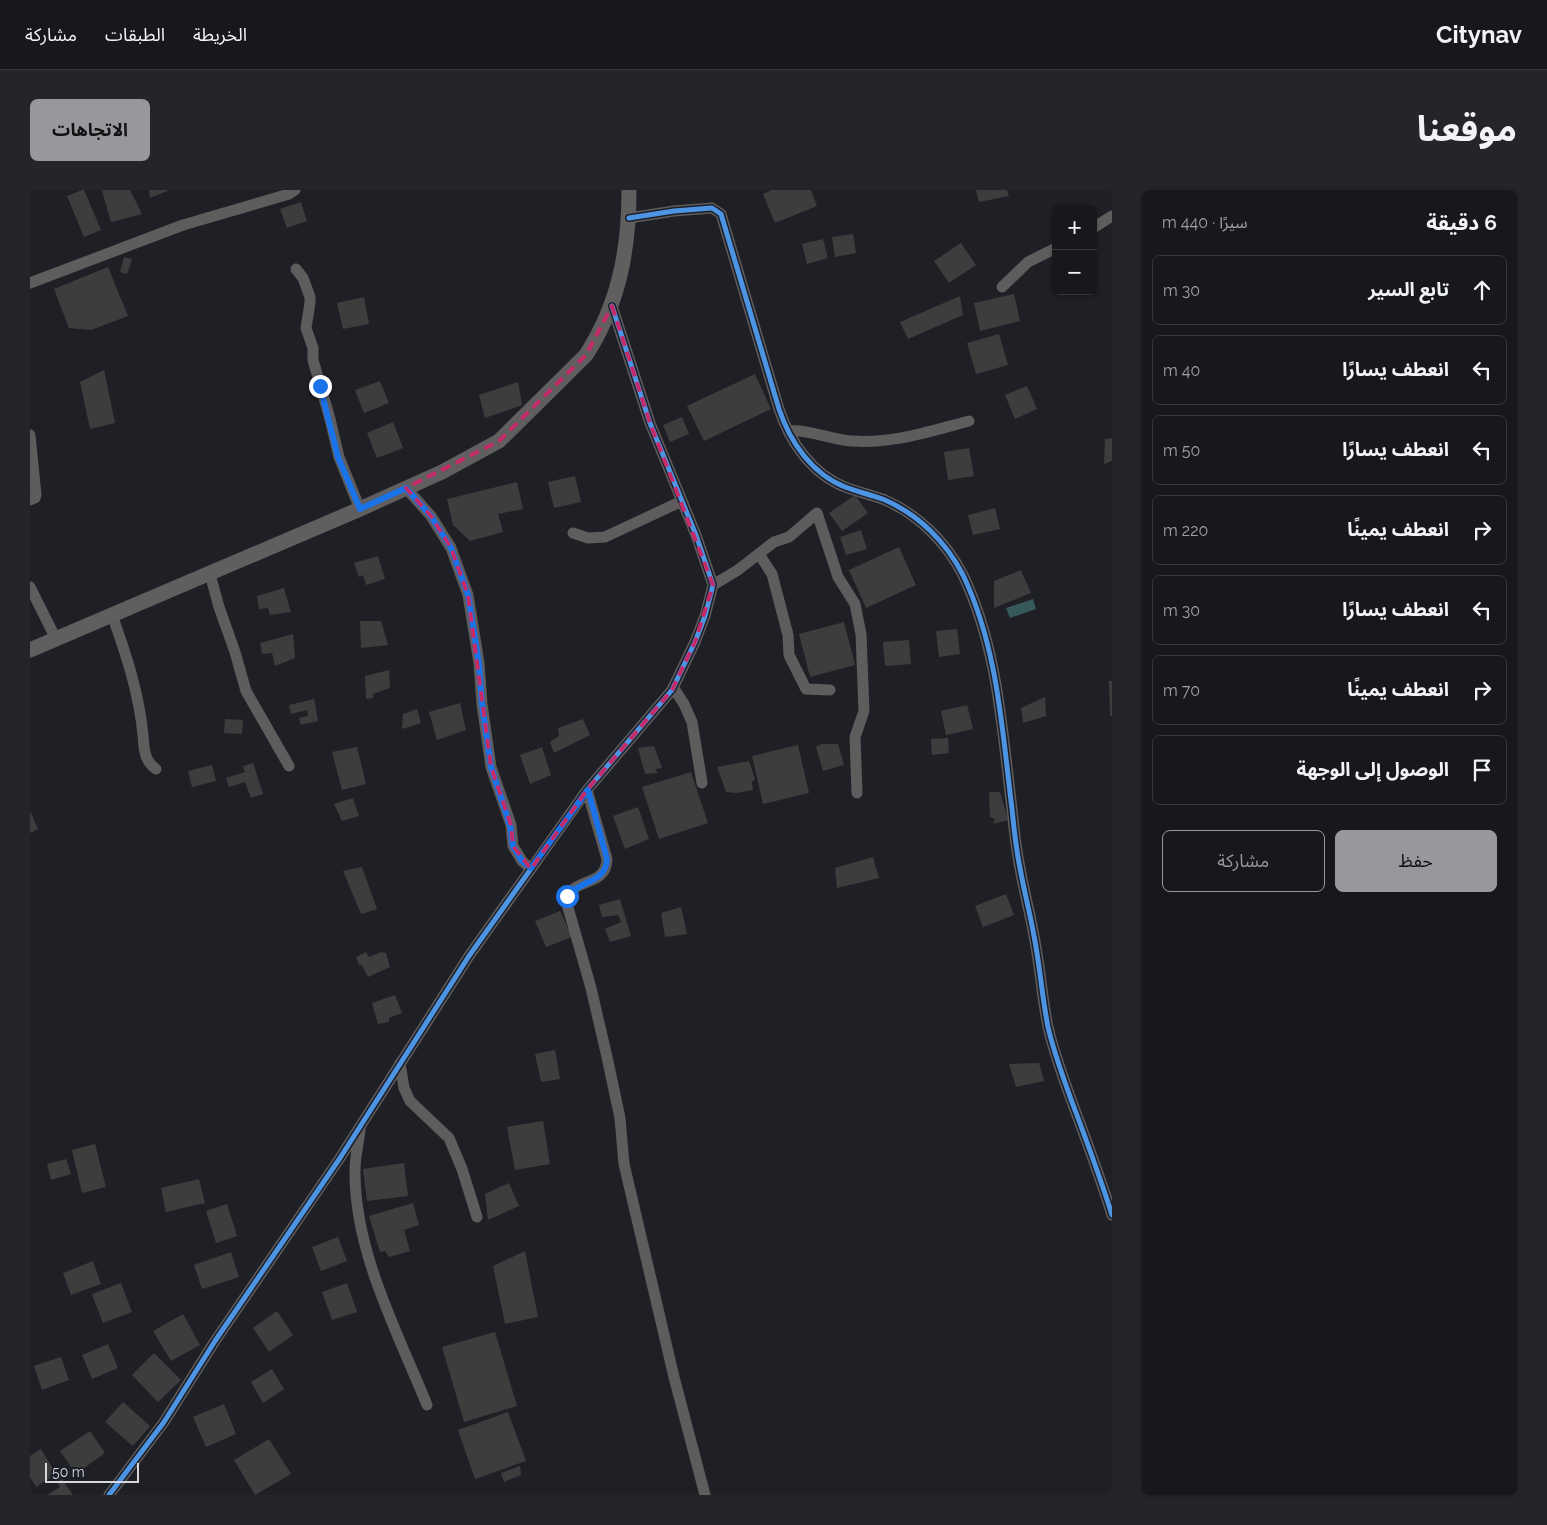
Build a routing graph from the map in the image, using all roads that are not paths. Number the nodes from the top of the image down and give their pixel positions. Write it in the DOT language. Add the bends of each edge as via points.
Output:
graph roads {
  1 [pos="295,190"];
  2 [pos="630,190"];
  3 [pos="1112,216"];
  4 [pos="629,218"];
  5 [pos="1097,225"];
  6 [pos="1052,250"];
  7 [pos="296,268"];
  8 [pos="30,283"];
  9 [pos="1002,287"];
  10 [pos="612,306"];
  11 [pos="969,421"];
  12 [pos="788,431"];
  13 [pos="30,435"];
  14 [pos="406,488"];
  15 [pos="30,500"];
  16 [pos="682,501"];
  17 [pos="360,509"];
  18 [pos="573,533"];
  19 [pos="759,554"];
  20 [pos="210,574"];
  21 [pos="713,585"];
  22 [pos="30,588"];
  23 [pos="112,615"];
  24 [pos="56,639"];
  25 [pos="30,650"];
  26 [pos="673,687"];
  27 [pos="830,690"];
  28 [pos="288,766"];
  29 [pos="156,769"];
  30 [pos="702,783"];
  31 [pos="588,790"];
  32 [pos="857,793"];
  33 [pos="531,868"];
  34 [pos="400,1063"];
  35 [pos="361,1124"];
  36 [pos="1112,1215"];
  37 [pos="477,1217"];
  38 [pos="426,1405"];
  39 [pos="109,1495"];
  40 [pos="705,1495"];
  1 -- 8 [label="street" via="175,228"];
  2 -- 4 [label="street"];
  3 -- 5 [label="street"];
  4 -- 10 [label="street" via="624,262"];
  4 -- 12 [label="street" via="674,210 712,208 720,214"];
  6 -- 9 [label="street" via="1028,262"];
  7 -- 17 [label="street" via="310,297 306,328 338,457"];
  10 -- 14 [label="street" via="586,355 499,441"];
  10 -- 16 [label="street" via="650,423"];
  11 -- 12 [label="street" via="922,435 886,441 851,441"];
  12 -- 36 [label="street" via="808,460 830,479 885,500 920,521 950,553 976,605 997,690 1016,846 1048,1028"];
  13 -- 15 [label="street" via="36,495"];
  14 -- 17 [label="street"];
  14 -- 33 [label="street" via="431,516 451,548 468,595 491,767 510,825 513,846 522,861"];
  16 -- 18 [label="street" via="605,537 588,538"];
  16 -- 21 [label="street"];
  17 -- 20 [label="street"];
  19 -- 21 [label="street"];
  19 -- 27 [label="street" via="772,574 788,635 788,655 806,689"];
  19 -- 32 [label="street" via="774,542 789,537 817,513 838,577 854,604 861,634 864,710 855,737"];
  20 -- 23 [label="street"];
  20 -- 28 [label="street" via="246,691"];
  21 -- 26 [label="street" via="702,625"];
  22 -- 24 [label="street"];
  23 -- 24 [label="street"];
  23 -- 29 [label="street" via="135,688 145,754"];
  24 -- 25 [label="street"];
  26 -- 30 [label="street" via="692,722"];
  26 -- 31 [label="street"];
  31 -- 33 [label="street"];
  31 -- 40 [label="street" via="607,859 606,868 602,875 574,888 567,896 567,904 591,988 620,1118 624,1164"];
  33 -- 34 [label="street"];
  34 -- 35 [label="street"];
  34 -- 37 [label="street" via="410,1101 449,1138"];
  35 -- 38 [label="street" via="355,1169 356,1198 366,1246 384,1304"];
  35 -- 39 [label="street" via="215,1340 164,1422"];
}
